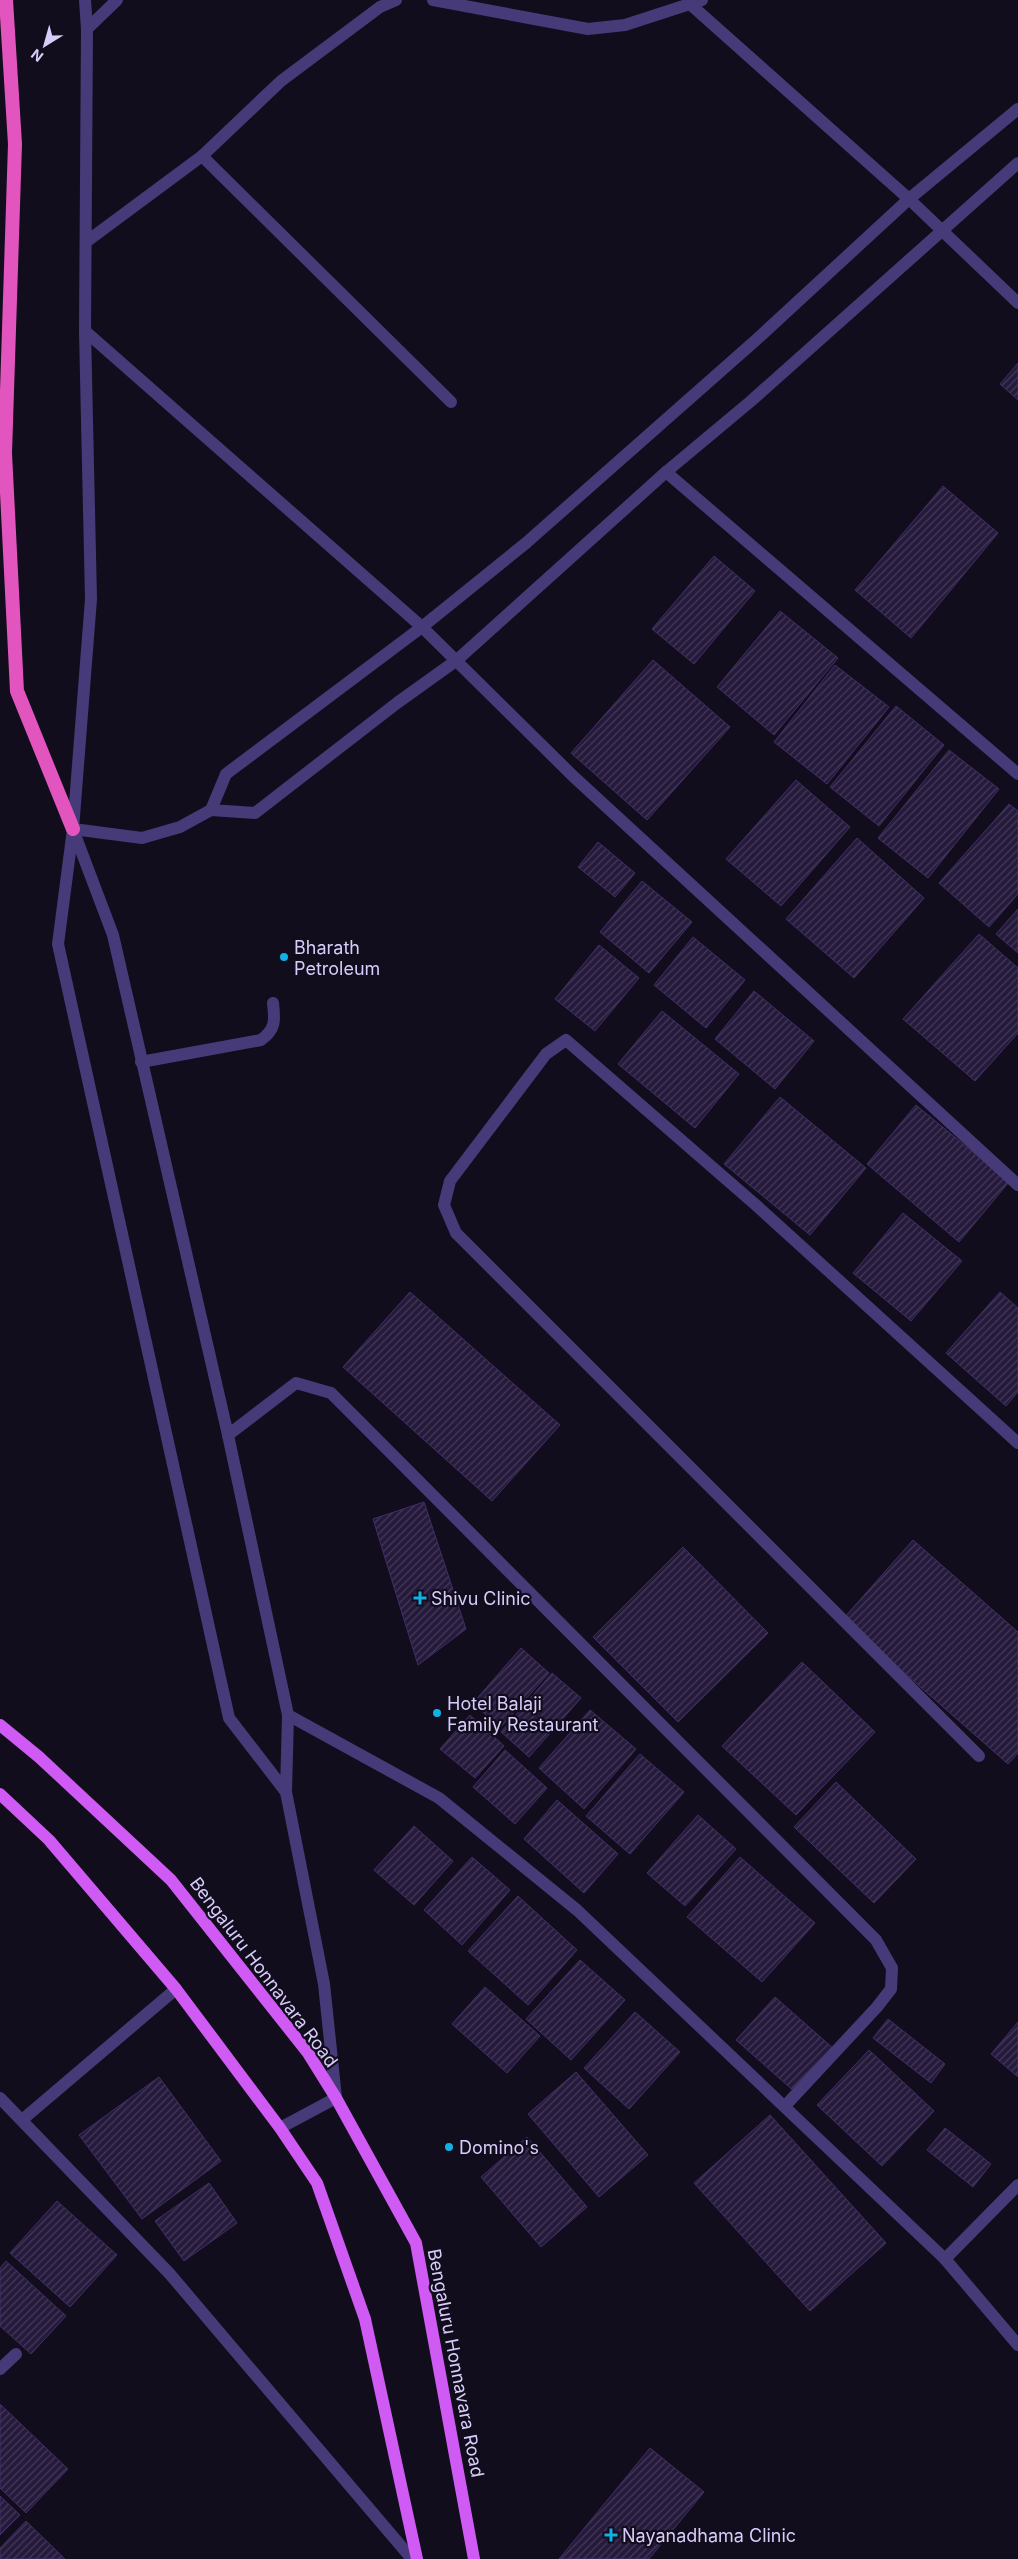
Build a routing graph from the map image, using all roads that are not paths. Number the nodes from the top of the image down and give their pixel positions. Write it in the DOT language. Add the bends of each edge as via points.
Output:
graph roads {
  1 [pos="6,0"];
  2 [pos="85,0"];
  3 [pos="117,0"];
  4 [pos="396,0"];
  5 [pos="433,0"];
  6 [pos="696,2"];
  7 [pos="87,29"];
  8 [pos="1018,109"];
  9 [pos="202,156"];
  10 [pos="1018,163"];
  11 [pos="909,199"];
  12 [pos="941,230"];
  13 [pos="86,242"];
  14 [pos="1018,303"];
  15 [pos="85,331"];
  16 [pos="451,402"];
  17 [pos="666,472"];
  18 [pos="422,627"];
  19 [pos="457,660"];
  20 [pos="1018,774"];
  21 [pos="211,810"];
  22 [pos="73,829"];
  23 [pos="273,1003"];
  24 [pos="141,1062"];
  25 [pos="1018,1185"];
  26 [pos="228,1435"];
  27 [pos="1018,1443"];
  28 [pos="288,1714"];
  29 [pos="0,1725"];
  30 [pos="979,1756"];
  31 [pos="286,1792"];
  32 [pos="0,1794"];
  33 [pos="176,1989"];
  34 [pos="0,2098"];
  35 [pos="336,2098"];
  36 [pos="785,2106"];
  37 [pos="22,2120"];
  38 [pos="280,2128"];
  39 [pos="1018,2185"];
  40 [pos="945,2259"];
  41 [pos="1018,2344"];
  42 [pos="16,2354"];
  43 [pos="0,2369"];
  44 [pos="412,2559"];
  45 [pos="417,2559"];
  46 [pos="474,2559"];
  1 -- 22 [label="highway" via="15,144 5,453 17,691"];
  2 -- 7 [label="street"];
  3 -- 7 [label="street"];
  4 -- 9 [label="street" via="380,7 282,82"];
  5 -- 6 [label="street" via="588,29 625,25"];
  6 -- 11 [label="street"];
  7 -- 13 [label="street"];
  8 -- 11 [label="street"];
  9 -- 13 [label="street"];
  9 -- 16 [label="street"];
  10 -- 12 [label="street"];
  11 -- 12 [label="street"];
  11 -- 18 [label="street" via="526,543"];
  12 -- 14 [label="street"];
  12 -- 17 [label="street" via="751,401"];
  13 -- 15 [label="street"];
  15 -- 18 [label="street"];
  15 -- 22 [label="street" via="91,599"];
  17 -- 19 [label="street"];
  17 -- 20 [label="street"];
  18 -- 19 [label="street"];
  18 -- 21 [label="street" via="226,774"];
  19 -- 21 [label="street" via="396,703 255,813"];
  19 -- 25 [label="street" via="574,776"];
  21 -- 22 [label="street" via="180,827 142,838"];
  22 -- 24 [label="street" via="113,935"];
  22 -- 31 [label="street" via="58,944 229,1718"];
  23 -- 24 [label="street" via="275,1024 270,1034 261,1040"];
  24 -- 26 [label="street"];
  26 -- 28 [label="street"];
  26 -- 36 [label="street" via="296,1383 331,1393 876,1940 892,1968 891,1989"];
  27 -- 30 [label="street" via="757,1206 566,1040 546,1054 450,1181 444,1205 456,1233"];
  28 -- 31 [label="street"];
  28 -- 36 [label="street" via="439,1798 577,1910"];
  29 -- 35 [label="main road, Bengaluru Honnavara Road" via="171,1880 308,2053"];
  31 -- 35 [label="street" via="324,1984"];
  32 -- 33 [label="main road" via="49,1840"];
  33 -- 37 [label="street"];
  33 -- 38 [label="main road"];
  34 -- 37 [label="street"];
  35 -- 38 [label="street"];
  35 -- 46 [label="main road, Bengaluru Honnavara Road" via="416,2243"];
  36 -- 40 [label="street"];
  37 -- 44 [label="street" via="169,2273"];
  38 -- 45 [label="main road" via="317,2183 365,2319"];
  39 -- 40 [label="street"];
  40 -- 41 [label="street"];
  42 -- 43 [label="street"];
}
